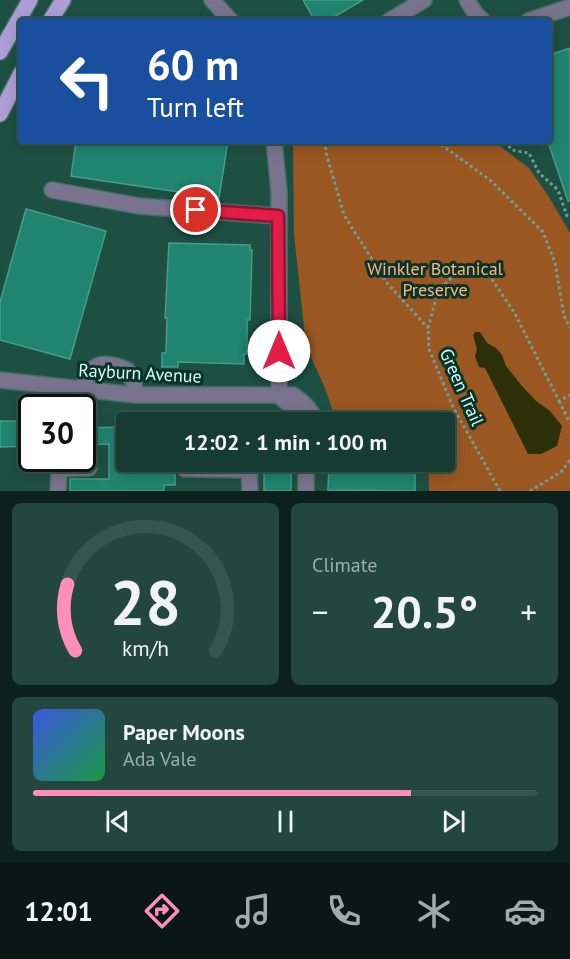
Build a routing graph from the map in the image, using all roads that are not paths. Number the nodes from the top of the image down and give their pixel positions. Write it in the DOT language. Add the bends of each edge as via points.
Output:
graph roads {
  1 [pos="30,0"];
  2 [pos="63,0"];
  3 [pos="212,0"];
  4 [pos="424,0"];
  5 [pos="467,0"];
  6 [pos="570,7"];
  7 [pos="20,18"];
  8 [pos="52,18"];
  9 [pos="228,18"];
  10 [pos="394,18"];
  11 [pos="480,18"];
  12 [pos="537,18"];
  13 [pos="18,21"];
  14 [pos="0,52"];
  15 [pos="18,79"];
  16 [pos="0,114"];
  17 [pos="274,144"];
  18 [pos="52,190"];
  19 [pos="278,216"];
  20 [pos="0,380"];
  21 [pos="81,391"];
  22 [pos="135,395"];
  23 [pos="279,396"];
  24 [pos="295,412"];
  25 [pos="312,412"];
  26 [pos="58,472"];
  27 [pos="249,472"];
  28 [pos="306,472"];
  29 [pos="58,491"];
  30 [pos="250,491"];
  31 [pos="306,491"];
  1 -- 7 [label="main road"];
  2 -- 8 [label="main road"];
  3 -- 9 [label="street"];
  4 -- 10 [label="street"];
  5 -- 11 [label="street"];
  6 -- 12 [label="street"];
  13 -- 14 [label="main road"];
  15 -- 16 [label="main road"];
  17 -- 19 [label="street"];
  18 -- 19 [label="street" via="139,206"];
  19 -- 23 [label="street"];
  20 -- 21 [label="street, Rayburn Avenue"];
  21 -- 22 [label="street, Rayburn Avenue"];
  21 -- 22 [label="street" via="96,366 112,363 127,369"];
  22 -- 23 [label="street, Rayburn Avenue"];
  23 -- 24 [label="street"];
  23 -- 25 [label="street, Rayburn Avenue" via="293,395"];
  26 -- 29 [label="street"];
  27 -- 30 [label="street"];
  28 -- 31 [label="street"];
}
